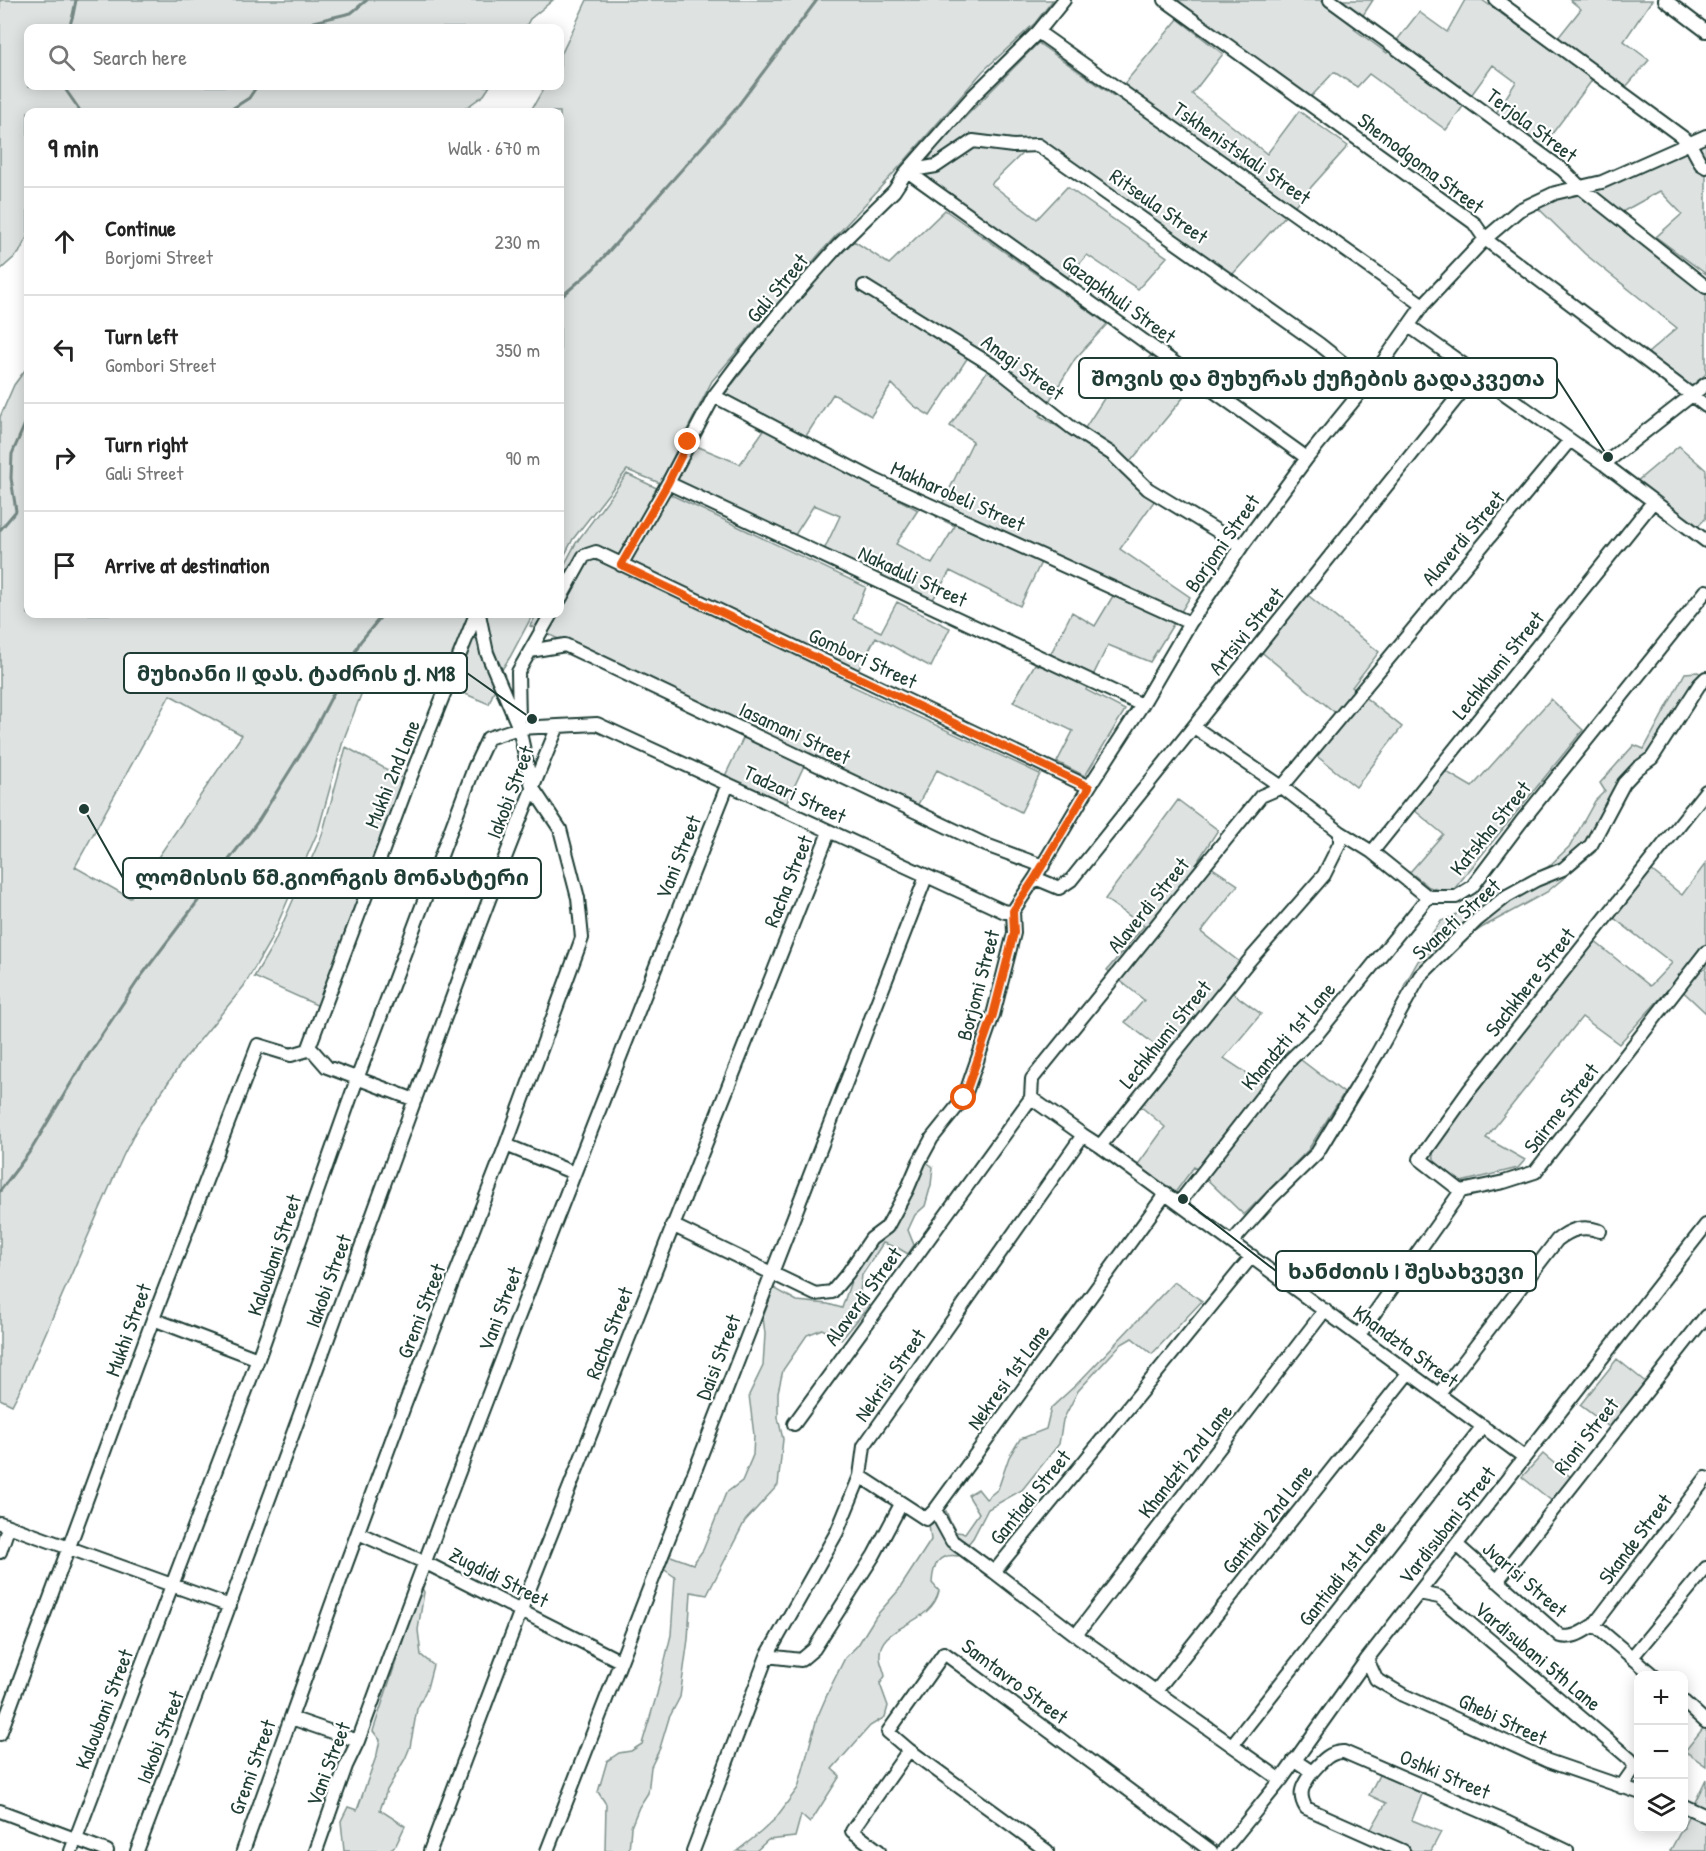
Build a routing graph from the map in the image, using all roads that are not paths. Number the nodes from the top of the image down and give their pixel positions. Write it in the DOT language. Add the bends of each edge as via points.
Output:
graph roads {
  1 [pos="1064,0"];
  2 [pos="1165,0"];
  3 [pos="1330,0"];
  4 [pos="1496,0"];
  5 [pos="1665,0"];
  6 [pos="1706,31"];
  7 [pos="1038,32"];
  8 [pos="1706,136"];
  9 [pos="1689,142"];
  10 [pos="1706,167"];
  11 [pos="907,171"];
  12 [pos="1581,188"];
  13 [pos="1485,239"];
  14 [pos="864,286"];
  15 [pos="1706,286"];
  16 [pos="1423,305"];
  17 [pos="1409,326"];
  18 [pos="1476,374"];
  19 [pos="1368,383"];
  20 [pos="1706,384"];
  21 [pos="714,396"];
  22 [pos="1691,396"];
  23 [pos="1706,406"];
  24 [pos="1570,440"];
  25 [pos="1307,458"];
  26 [pos="1604,464"];
  27 [pos="668,483"];
  28 [pos="1653,502"];
  29 [pos="1706,541"];
  30 [pos="1242,546"];
  31 [pos="621,565"];
  32 [pos="1706,591"];
  33 [pos="564,592"];
  34 [pos="475,618"];
  35 [pos="478,618"];
  36 [pos="549,618"];
  37 [pos="1190,623"];
  38 [pos="530,651"];
  39 [pos="1706,678"];
  40 [pos="1142,705"];
  41 [pos="558,726"];
  42 [pos="1194,727"];
  43 [pos="519,728"];
  44 [pos="728,784"];
  45 [pos="532,787"];
  46 [pos="1089,787"];
  47 [pos="1282,787"];
  48 [pos="1706,791"];
  49 [pos="829,832"];
  50 [pos="1340,832"];
  51 [pos="1372,852"];
  52 [pos="1043,866"];
  53 [pos="926,877"];
  54 [pos="1035,878"];
  55 [pos="1428,897"];
  56 [pos="1013,911"];
  57 [pos="1706,952"];
  58 [pos="308,1050"];
  59 [pos="357,1079"];
  60 [pos="1031,1098"];
  61 [pos="415,1100"];
  62 [pos="1083,1135"];
  63 [pos="506,1145"];
  64 [pos="1100,1146"];
  65 [pos="574,1173"];
  66 [pos="1461,1191"];
  67 [pos="1166,1193"];
  68 [pos="1179,1203"];
  69 [pos="672,1225"];
  70 [pos="1706,1225"];
  71 [pos="1600,1231"];
  72 [pos="1232,1242"];
  73 [pos="1252,1257"];
  74 [pos="771,1275"];
  75 [pos="1325,1310"];
  76 [pos="1706,1316"];
  77 [pos="153,1320"];
  78 [pos="1359,1335"];
  79 [pos="258,1359"];
  80 [pos="1409,1372"];
  81 [pos="1439,1394"];
  82 [pos="794,1424"];
  83 [pos="1483,1426"];
  84 [pos="1524,1457"];
  85 [pos="860,1476"];
  86 [pos="1706,1478"];
  87 [pos="901,1504"];
  88 [pos="935,1510"];
  89 [pos="4,1526"];
  90 [pos="358,1533"];
  91 [pos="1457,1545"];
  92 [pos="69,1548"];
  93 [pos="0,1552"];
  94 [pos="424,1562"];
  95 [pos="1706,1568"];
  96 [pos="994,1572"];
  97 [pos="1497,1581"];
  98 [pos="173,1584"];
  99 [pos="1419,1593"];
  100 [pos="230,1606"];
  101 [pos="521,1610"];
  102 [pos="1594,1625"];
  103 [pos="1076,1635"];
  104 [pos="767,1656"];
  105 [pos="1633,1656"];
  106 [pos="1367,1659"];
  107 [pos="620,1661"];
  108 [pos="1649,1671"];
  109 [pos="1156,1691"];
  110 [pos="1688,1706"];
  111 [pos="291,1718"];
  112 [pos="1706,1722"];
  113 [pos="0,1734"];
  114 [pos="358,1741"];
  115 [pos="1232,1745"];
  116 [pos="909,1750"];
  117 [pos="1294,1760"];
  118 [pos="1312,1772"];
  119 [pos="1281,1780"];
  120 [pos="1621,1786"];
  121 [pos="1634,1791"];
  122 [pos="1688,1808"];
  123 [pos="0,1811"];
  124 [pos="1706,1816"];
  125 [pos="75,1839"];
  126 [pos="71,1851"];
  127 [pos="107,1851"];
  128 [pos="137,1851"];
  129 [pos="243,1851"];
  130 [pos="316,1851"];
  131 [pos="430,1851"];
  132 [pos="547,1851"];
  133 [pos="693,1851"];
  134 [pos="879,1851"];
  135 [pos="1047,1851"];
  136 [pos="1211,1851"];
  137 [pos="1223,1851"];
  138 [pos="1402,1851"];
  139 [pos="1567,1851"];
  1 -- 7 [label="street, Gali Street"];
  2 -- 13 [label="street, Shemodgoma Street" via="1474,223"];
  3 -- 12 [label="street, Terjola Street" via="1563,170"];
  4 -- 9 [label="street"];
  5 -- 6 [label="street"];
  7 -- 11 [label="street, Gali Street" via="973,96"];
  7 -- 16 [label="street, Tskhenistskali Street"];
  8 -- 9 [label="street, Borjomi Street"];
  9 -- 10 [label="street"];
  9 -- 12 [label="street, Borjomi Street"];
  11 -- 19 [label="street, Ritseula Street" via="936,166 973,141 1038,145"];
  11 -- 21 [label="street, Gali Street" via="894,191 784,307"];
  11 -- 25 [label="street, Gazapkhuli Street"];
  12 -- 13 [label="street, Borjomi Street" via="1555,193 1519,210"];
  12 -- 15 [label="street, Terjola Street"];
  13 -- 16 [label="street, Borjomi Street"];
  13 -- 22 [label="street, Shemodgoma Street"];
  14 -- 30 [label="street, Anagi Street" via="995,367 1072,428 1112,454 1148,489"];
  16 -- 17 [label="street, Borjomi Street"];
  17 -- 18 [label="street"];
  17 -- 19 [label="street, Borjomi Street"];
  18 -- 24 [label="street"];
  18 -- 42 [label="street, Artsivi Street"];
  19 -- 25 [label="street, Borjomi Street"];
  20 -- 22 [label="street"];
  21 -- 27 [label="street, Gali Street"];
  21 -- 37 [label="street, Makharobeli Street" via="877,481"];
  22 -- 23 [label="street, Shemodgoma Street"];
  22 -- 26 [label="street"];
  24 -- 26 [label="street"];
  24 -- 47 [label="street, Alaverdi Street"];
  25 -- 30 [label="street, Borjomi Street"];
  26 -- 28 [label="street"];
  27 -- 31 [label="street, Gali Street"];
  27 -- 40 [label="street, Nakaduli Street"];
  28 -- 29 [label="street"];
  28 -- 51 [label="street, Lechkhumi Street"];
  30 -- 37 [label="street, Borjomi Street"];
  31 -- 33 [label="street" via="596,552 584,556"];
  31 -- 46 [label="street, Gombori Street"];
  32 -- 55 [label="street, Katskha Street" via="1472,887 1456,897"];
  34 -- 58 [label="street, Mukhi 2nd Lane" via="407,786"];
  35 -- 43 [label="street" via="487,653"];
  36 -- 38 [label="street"];
  37 -- 40 [label="street, Borjomi Street"];
  38 -- 43 [label="street" via="518,672"];
  38 -- 52 [label="street, Iasamani Street" via="565,645 986,845"];
  39 -- 72 [label="street, Svaneti Street" via="1652,758 1624,783 1591,845 1563,868 1507,896 1420,976 1317,1153"];
  40 -- 46 [label="street, Borjomi Street"];
  41 -- 43 [label="street, Kaloubani Street"];
  41 -- 44 [label="street, Tadzari Street" via="597,724"];
  41 -- 45 [label="street, Iakobi Street"];
  42 -- 47 [label="street"];
  42 -- 54 [label="street, Artsivi Street" via="1071,880 1059,888"];
  43 -- 45 [label="street"];
  43 -- 59 [label="street, Kaloubani Street" via="488,738 474,768"];
  44 -- 49 [label="street, Tadzari Street"];
  44 -- 65 [label="street, Vani Street"];
  45 -- 61 [label="street, Iakobi Street"];
  45 -- 63 [label="street, Gremi Street" via="560,829 578,898 582,938"];
  46 -- 52 [label="street, Borjomi Street"];
  47 -- 50 [label="street"];
  47 -- 60 [label="street, Alaverdi Street" via="1261,796 1032,1079"];
  48 -- 66 [label="street, Sachkhere Street" via="1470,1089 1420,1159"];
  49 -- 53 [label="street, Tadzari Street"];
  49 -- 69 [label="street, Racha Street"];
  50 -- 51 [label="street"];
  50 -- 64 [label="street, Lechkhumi Street" via="1340,843 1324,875 1248,962"];
  51 -- 55 [label="street"];
  52 -- 54 [label="street, Borjomi Street"];
  53 -- 56 [label="street, Tadzari Street" via="1005,912"];
  53 -- 74 [label="street, Daisi Street"];
  54 -- 56 [label="street, Borjomi Street"];
  55 -- 68 [label="street, Khandzti 1st Lane" via="1318,1033 1291,1059"];
  56 -- 74 [label="street, Borjomi Street" via="1014,933 993,1015 964,1098 932,1138 887,1227 871,1239 832,1292 814,1294"];
  57 -- 66 [label="street, Sairme Street" via="1535,1172"];
  58 -- 59 [label="street" via="327,1067"];
  58 -- 77 [label="street, Mukhi Street" via="291,1055 258,1045"];
  59 -- 61 [label="street"];
  59 -- 79 [label="street, Kaloubani Street"];
  60 -- 62 [label="street, Khandzta Street"];
  60 -- 82 [label="street, Alaverdi Street"];
  61 -- 100 [label="street, Iakobi Street"];
  62 -- 64 [label="street, Khandzta Street"];
  62 -- 85 [label="street, Nekrisi Street" via="864,1446"];
  63 -- 65 [label="street"];
  63 -- 90 [label="street, Gremi Street"];
  64 -- 67 [label="street, Khandzta Street"];
  65 -- 94 [label="street, Vani Street"];
  66 -- 78 [label="street"];
  67 -- 68 [label="street, Khandzta Street"];
  67 -- 88 [label="street, Nekresi 1st Lane"];
  68 -- 72 [label="street, Khandzta Street"];
  69 -- 74 [label="street, Borjomi Street"];
  69 -- 101 [label="street, Racha Street"];
  70 -- 84 [label="street, Vardisubani Street"];
  71 -- 81 [label="street" via="1585,1227 1557,1240"];
  72 -- 73 [label="street, Khandzta Street"];
  73 -- 75 [label="street, Khandzta Street"];
  73 -- 96 [label="street, Gantiadi Street"];
  74 -- 107 [label="street, Daisi Street"];
  75 -- 78 [label="street, Khandzta Street"];
  75 -- 103 [label="street, Khandzti 2nd Lane"];
  76 -- 97 [label="street, Rioni Street"];
  77 -- 79 [label="street"];
  77 -- 92 [label="street, Mukhi Street"];
  78 -- 80 [label="street, Khandzta Street"];
  79 -- 98 [label="street, Kaloubani Street"];
  80 -- 81 [label="street, Khandzta Street"];
  80 -- 109 [label="street, Gantiadi 2nd Lane"];
  81 -- 83 [label="street, Khandzta Street"];
  83 -- 84 [label="street, Khandzta Street"];
  83 -- 115 [label="street, Gantiadi 1st Lane"];
  84 -- 91 [label="street, Vardisubani Street"];
  85 -- 87 [label="street"];
  85 -- 104 [label="street, Nekrisi Street" via="837,1533"];
  86 -- 102 [label="street, Skande Street"];
  87 -- 88 [label="street" via="926,1519"];
  87 -- 104 [label="street" via="874,1555 814,1649 801,1660"];
  88 -- 96 [label="street" via="952,1541"];
  89 -- 92 [label="street"];
  89 -- 93 [label="street"];
  90 -- 94 [label="street, Zugdidi Street"];
  90 -- 111 [label="street, Gremi Street"];
  91 -- 97 [label="street, Jvarisi Street"];
  91 -- 99 [label="street, Vardisubani Street"];
  92 -- 98 [label="street"];
  92 -- 113 [label="street, Mukhi Street"];
  94 -- 101 [label="street, Zugdidi Street"];
  94 -- 114 [label="street, Vani Street"];
  95 -- 105 [label="street"];
  96 -- 103 [label="street, Gantiadi Street"];
  97 -- 102 [label="street, Jvarisi Street" via="1560,1636 1577,1636"];
  98 -- 100 [label="street"];
  98 -- 125 [label="street, Kaloubani Street"];
  99 -- 106 [label="street, Vardisubani Street"];
  99 -- 120 [label="street, Vardisubani 5th Lane" via="1439,1597 1630,1759 1635,1767"];
  100 -- 128 [label="street, Iakobi Street"];
  101 -- 107 [label="street, Zugdidi Street"];
  101 -- 131 [label="street, Racha Street"];
  102 -- 105 [label="street, Jvarisi Street"];
  103 -- 109 [label="street, Gantiadi Street"];
  104 -- 133 [label="street, Nekrisi Street"];
  105 -- 108 [label="street, Jvarisi Street"];
  106 -- 117 [label="street, Vardisubani Street"];
  106 -- 120 [label="street, Ghebi Street" via="1376,1679 1403,1695 1548,1761"];
  107 -- 132 [label="street, Daisi Street"];
  109 -- 115 [label="street, Gantiadi Street"];
  110 -- 112 [label="street"];
  111 -- 114 [label="street"];
  111 -- 129 [label="street, Gremi Street"];
  114 -- 130 [label="street, Vani Street"];
  115 -- 119 [label="street, Gantiadi Street"];
  116 -- 134 [label="street" via="852,1831"];
  116 -- 135 [label="street"];
  116 -- 136 [label="street, Samtavro Street" via="888,1732 944,1653"];
  117 -- 118 [label="street"];
  117 -- 119 [label="street, Vardisubani Street"];
  118 -- 138 [label="street" via="1301,1789 1306,1808"];
  118 -- 139 [label="street, Oshki Street" via="1336,1751 1344,1752"];
  119 -- 137 [label="street, Vardisubani Street"];
  120 -- 121 [label="street, Ghebi Street"];
  122 -- 124 [label="street"];
  123 -- 125 [label="street"];
  125 -- 126 [label="street, Kaloubani Street"];
  125 -- 127 [label="street"];
}
